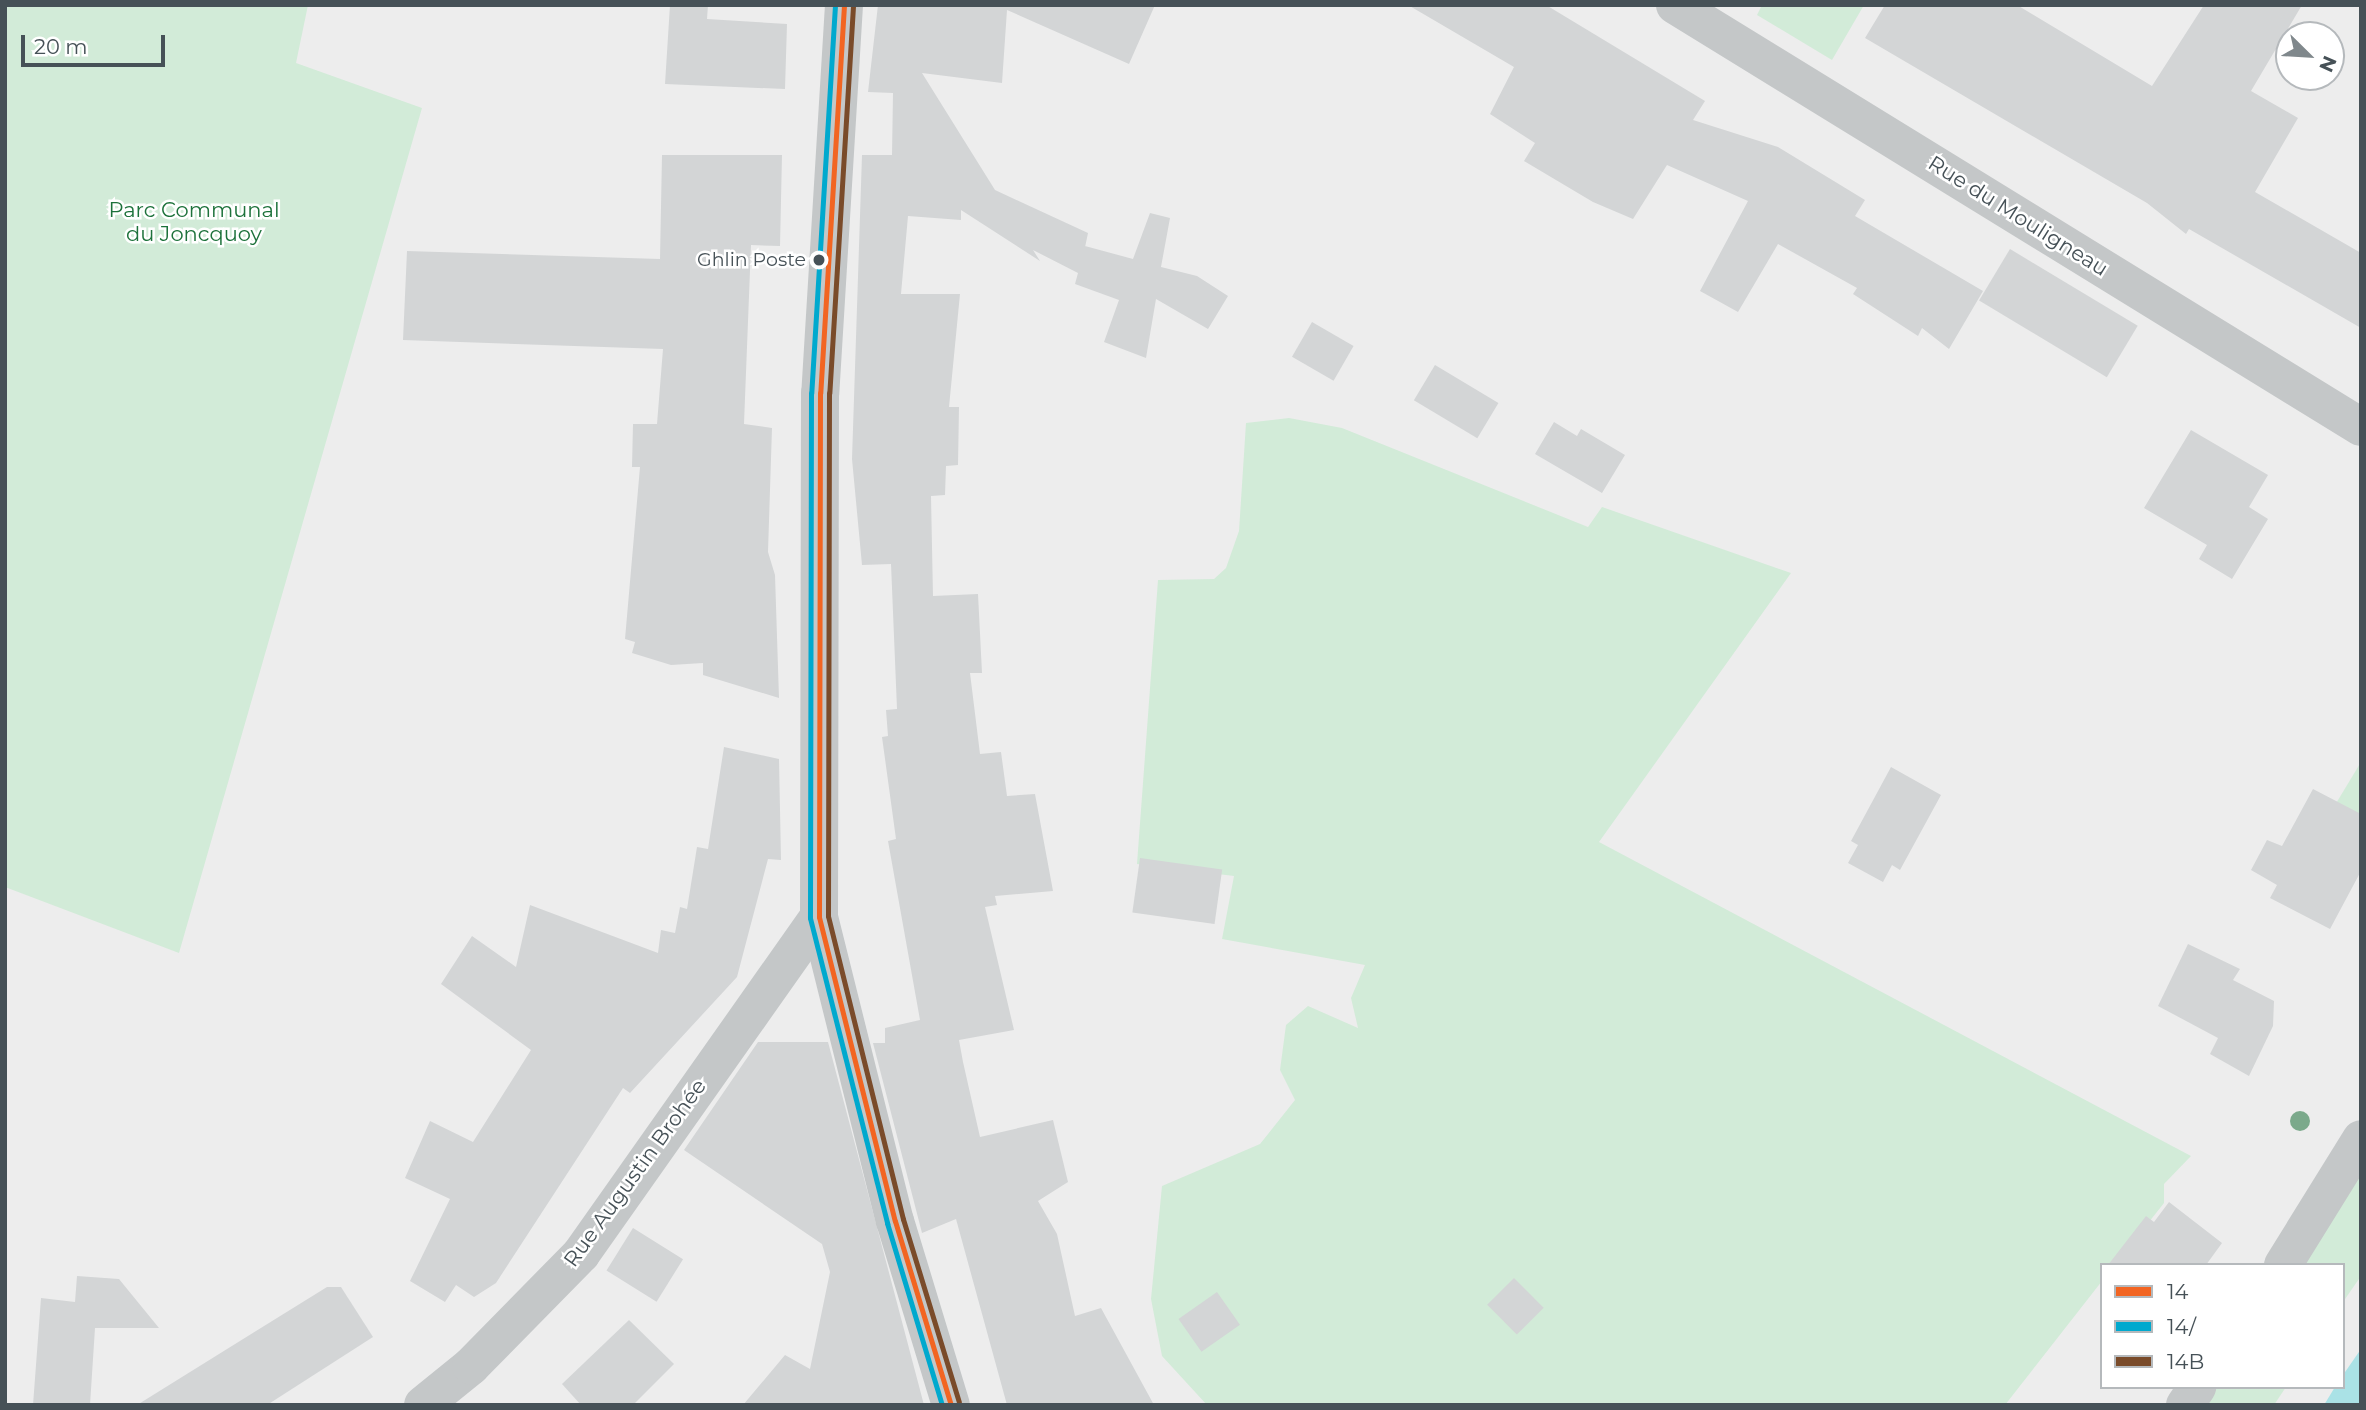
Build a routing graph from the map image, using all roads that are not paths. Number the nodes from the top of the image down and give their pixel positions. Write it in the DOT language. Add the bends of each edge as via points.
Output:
graph roads {
  1 [pos="844,5"];
  2 [pos="1675,5"];
  3 [pos="2361,427"];
  4 [pos="819,917"];
  5 [pos="2361,1139"];
  6 [pos="2284,1263"];
  7 [pos="2196,1389"];
  8 [pos="423,1405"];
  9 [pos="951,1405"];
  10 [pos="2185,1405"];
  1 -- 4 [label="street" via="820,393"];
  2 -- 3 [label="street, Rue du Mouligneau"];
  4 -- 8 [label="street, Rue Augustin Brohée" via="581,1254 471,1366"];
  4 -- 9 [label="street" via="895,1221"];
  5 -- 6 [label="street"];
  7 -- 10 [label="street"];
}
